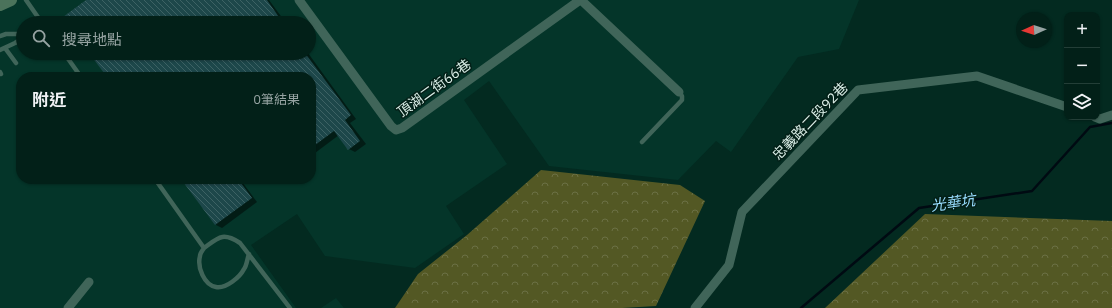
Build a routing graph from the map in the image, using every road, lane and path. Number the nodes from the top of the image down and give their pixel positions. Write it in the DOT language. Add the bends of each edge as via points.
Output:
graph roads {
  1 [pos="12,0"];
  2 [pos="26,0"];
  3 [pos="299,0"];
  4 [pos="584,1"];
  5 [pos="0,4"];
  6 [pos="37,16"];
  7 [pos="311,16"];
  8 [pos="316,23"];
  9 [pos="16,34"];
  10 [pos="0,36"];
  11 [pos="16,42"];
  12 [pos="2,49"];
  13 [pos="69,60"];
  14 [pos="16,63"];
  15 [pos="77,72"];
  16 [pos="680,92"];
  17 [pos="1064,106"];
  18 [pos="1112,115"];
  19 [pos="1100,118"];
  20 [pos="1100,119"];
  21 [pos="1112,122"];
  22 [pos="642,142"];
  23 [pos="158,184"];
  24 [pos="204,248"];
  25 [pos="249,254"];
  26 [pos="89,282"];
  27 [pos="68,308"];
  28 [pos="290,308"];
  29 [pos="695,308"];
  1 -- 5 [label="street"];
  2 -- 6 [label="lane"];
  3 -- 7 [label="street, 頂湖二街66巷"];
  4 -- 8 [label="street, 頂湖二街66巷" via="396,130"];
  4 -- 16 [label="street"];
  9 -- 10 [label="lane"];
  11 -- 12 [label="lane"];
  12 -- 14 [label="lane"];
  13 -- 15 [label="lane"];
  16 -- 22 [label="lane" via="682,100"];
  17 -- 29 [label="street, 忠義路二段92巷" via="977,76 858,90 742,212 729,265"];
  18 -- 19 [label="street"];
  20 -- 21 [label="street"];
  23 -- 24 [label="lane"];
  24 -- 25 [label="lane" via="219,237 232,237"];
  24 -- 25 [label="lane" via="200,256 202,274 209,284 217,288 227,285 239,276 245,268"];
  25 -- 28 [label="lane"];
  26 -- 27 [label="street"];
}
